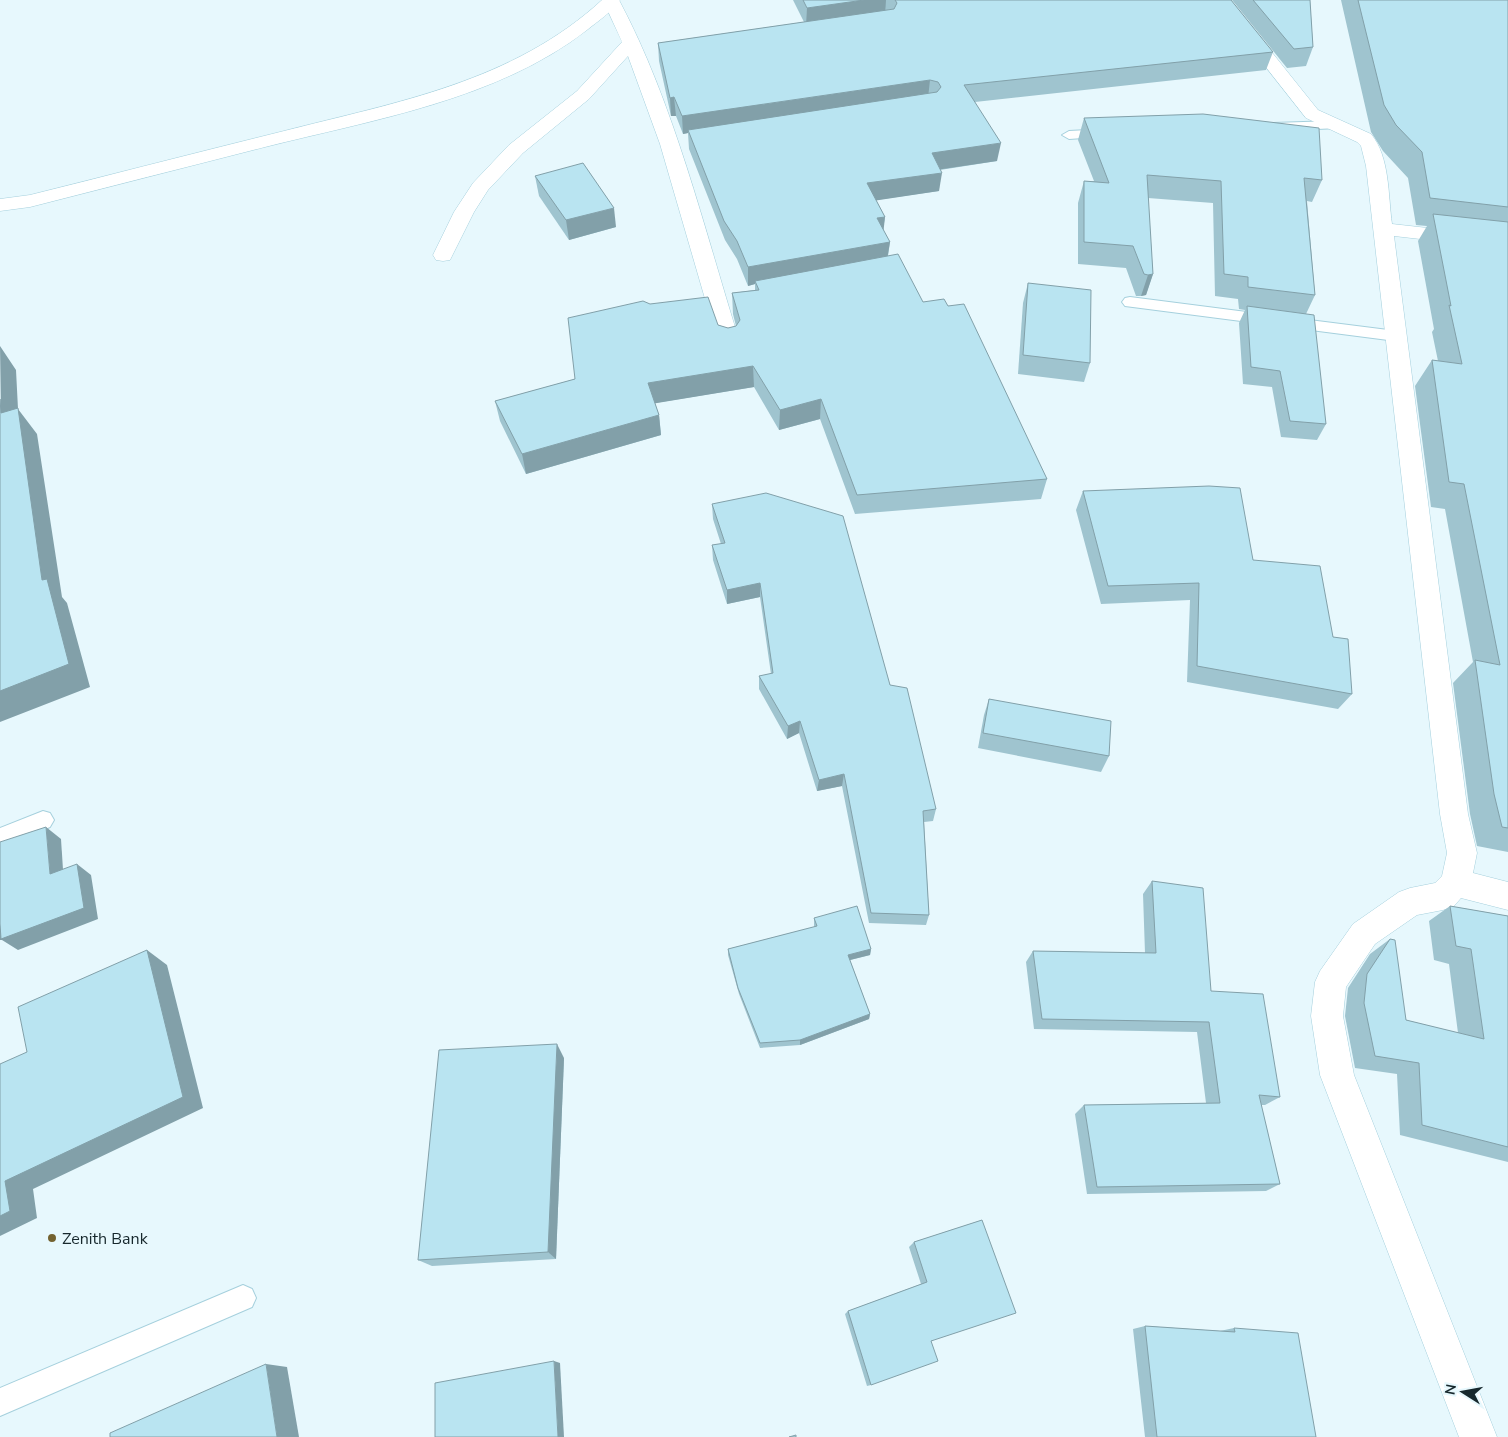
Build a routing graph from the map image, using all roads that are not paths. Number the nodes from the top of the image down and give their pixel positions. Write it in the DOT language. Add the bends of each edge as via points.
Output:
graph roads {
  1 [pos="612,0"];
  2 [pos="1221,0"];
  3 [pos="634,50"];
  4 [pos="656,53"];
  5 [pos="1334,125"];
  6 [pos="1255,128"];
  7 [pos="1118,133"];
  8 [pos="1068,135"];
  9 [pos="688,141"];
  10 [pos="669,144"];
  11 [pos="30,201"];
  12 [pos="0,205"];
  13 [pos="0,215"];
  14 [pos="1383,229"];
  15 [pos="1508,243"];
  16 [pos="443,255"];
  17 [pos="1130,302"];
  18 [pos="1396,336"];
  19 [pos="728,340"];
  20 [pos="43,820"];
  21 [pos="0,838"];
  22 [pos="1456,883"];
  23 [pos="1508,896"];
  24 [pos="243,1298"];
  25 [pos="0,1402"];
  26 [pos="1478,1437"];
  1 -- 3 [label="main road"];
  1 -- 11 [label="main road" via="589,20 514,68 462,88 408,105"];
  2 -- 5 [label="main road" via="1312,114"];
  3 -- 4 [label="main road"];
  3 -- 10 [label="main road"];
  3 -- 16 [label="main road" via="516,149 480,187"];
  5 -- 6 [label="lane"];
  5 -- 14 [label="main road" via="1353,132 1370,144"];
  7 -- 8 [label="lane"];
  9 -- 10 [label="main road"];
  10 -- 19 [label="main road" via="725,299"];
  11 -- 12 [label="main road"];
  11 -- 13 [label="main road"];
  14 -- 15 [label="main road"];
  14 -- 18 [label="main road"];
  17 -- 18 [label="lane"];
  18 -- 22 [label="main road" via="1452,804 1462,854"];
  20 -- 21 [label="lane"];
  22 -- 23 [label="main road"];
  22 -- 26 [label="main road" via="1442,896 1410,902 1364,934 1331,982 1327,1016 1337,1075"];
  24 -- 25 [label="lane"];
}
